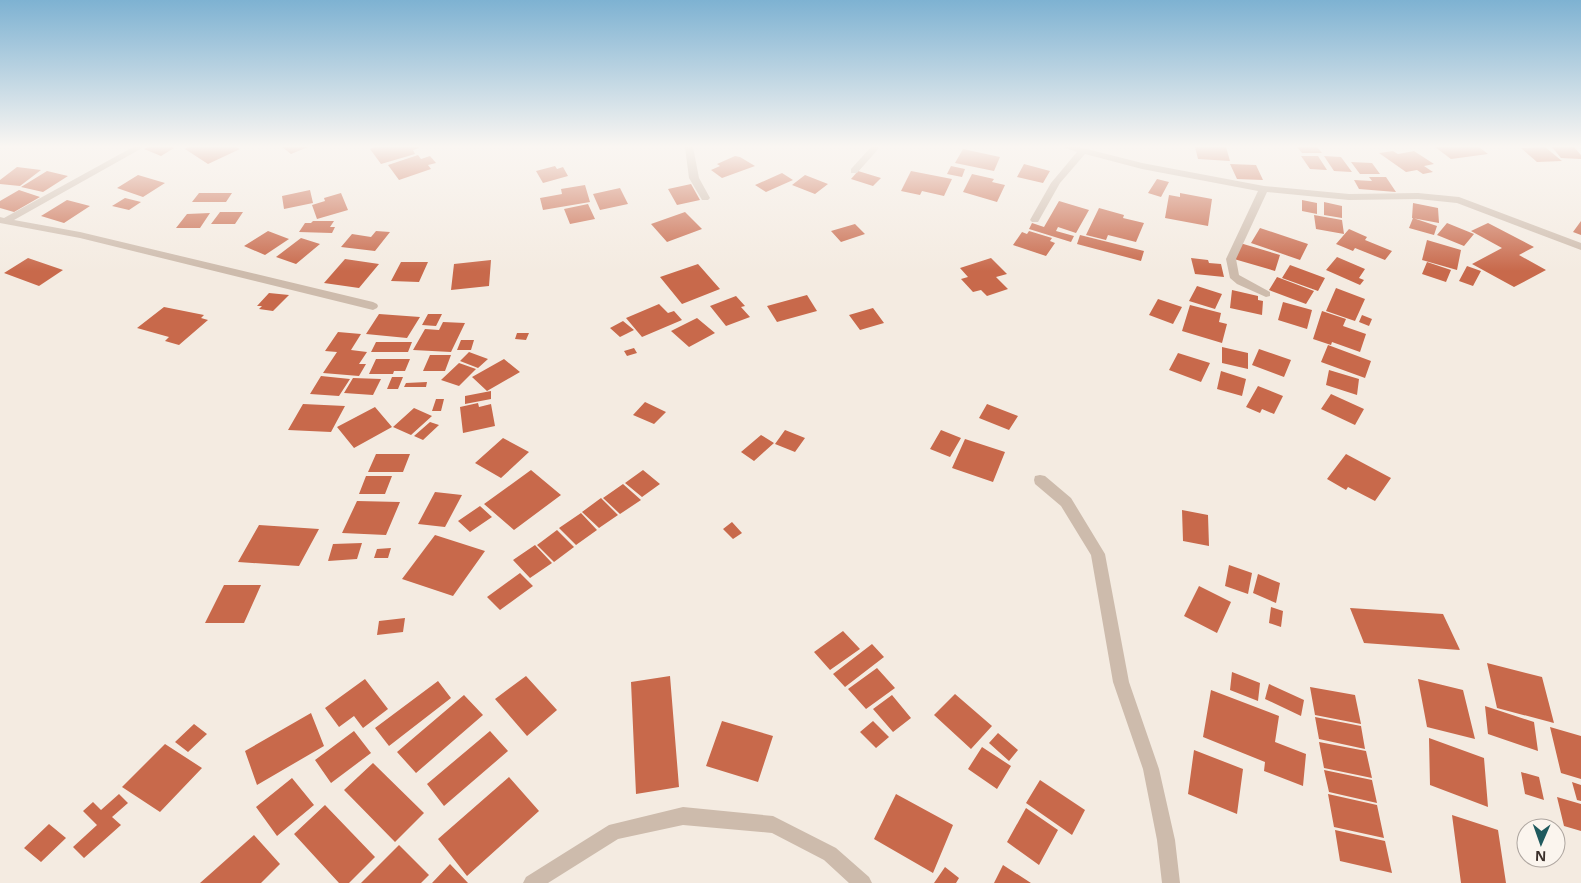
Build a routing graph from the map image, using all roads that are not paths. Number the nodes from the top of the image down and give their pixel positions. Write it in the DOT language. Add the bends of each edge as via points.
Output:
graph roads {
  1 [pos="65,188"];
  2 [pos="700,188"];
  3 [pos="1051,188"];
  4 [pos="1260,188"];
  5 [pos="1264,189"];
  6 [pos="705,198"];
  7 [pos="1035,220"];
  8 [pos="2,222"];
  9 [pos="1581,247"];
  10 [pos="1266,294"];
  11 [pos="373,306"];
  12 [pos="1040,480"];
  13 [pos="532,883"];
  14 [pos="863,883"];
  15 [pos="1171,883"];
  1 -- 8 [label="street"];
  2 -- 6 [label="street"];
  3 -- 7 [label="street"];
  4 -- 5 [label="street"];
  5 -- 9 [label="street" via="1349,197 1418,196 1459,200"];
  5 -- 10 [label="street" via="1231,259 1234,276"];
  8 -- 11 [label="street" via="80,235"];
  12 -- 15 [label="street" via="1066,502 1098,554 1120,682 1151,769 1166,840"];
  13 -- 14 [label="street" via="614,831 683,816 773,825 830,854"];
}
